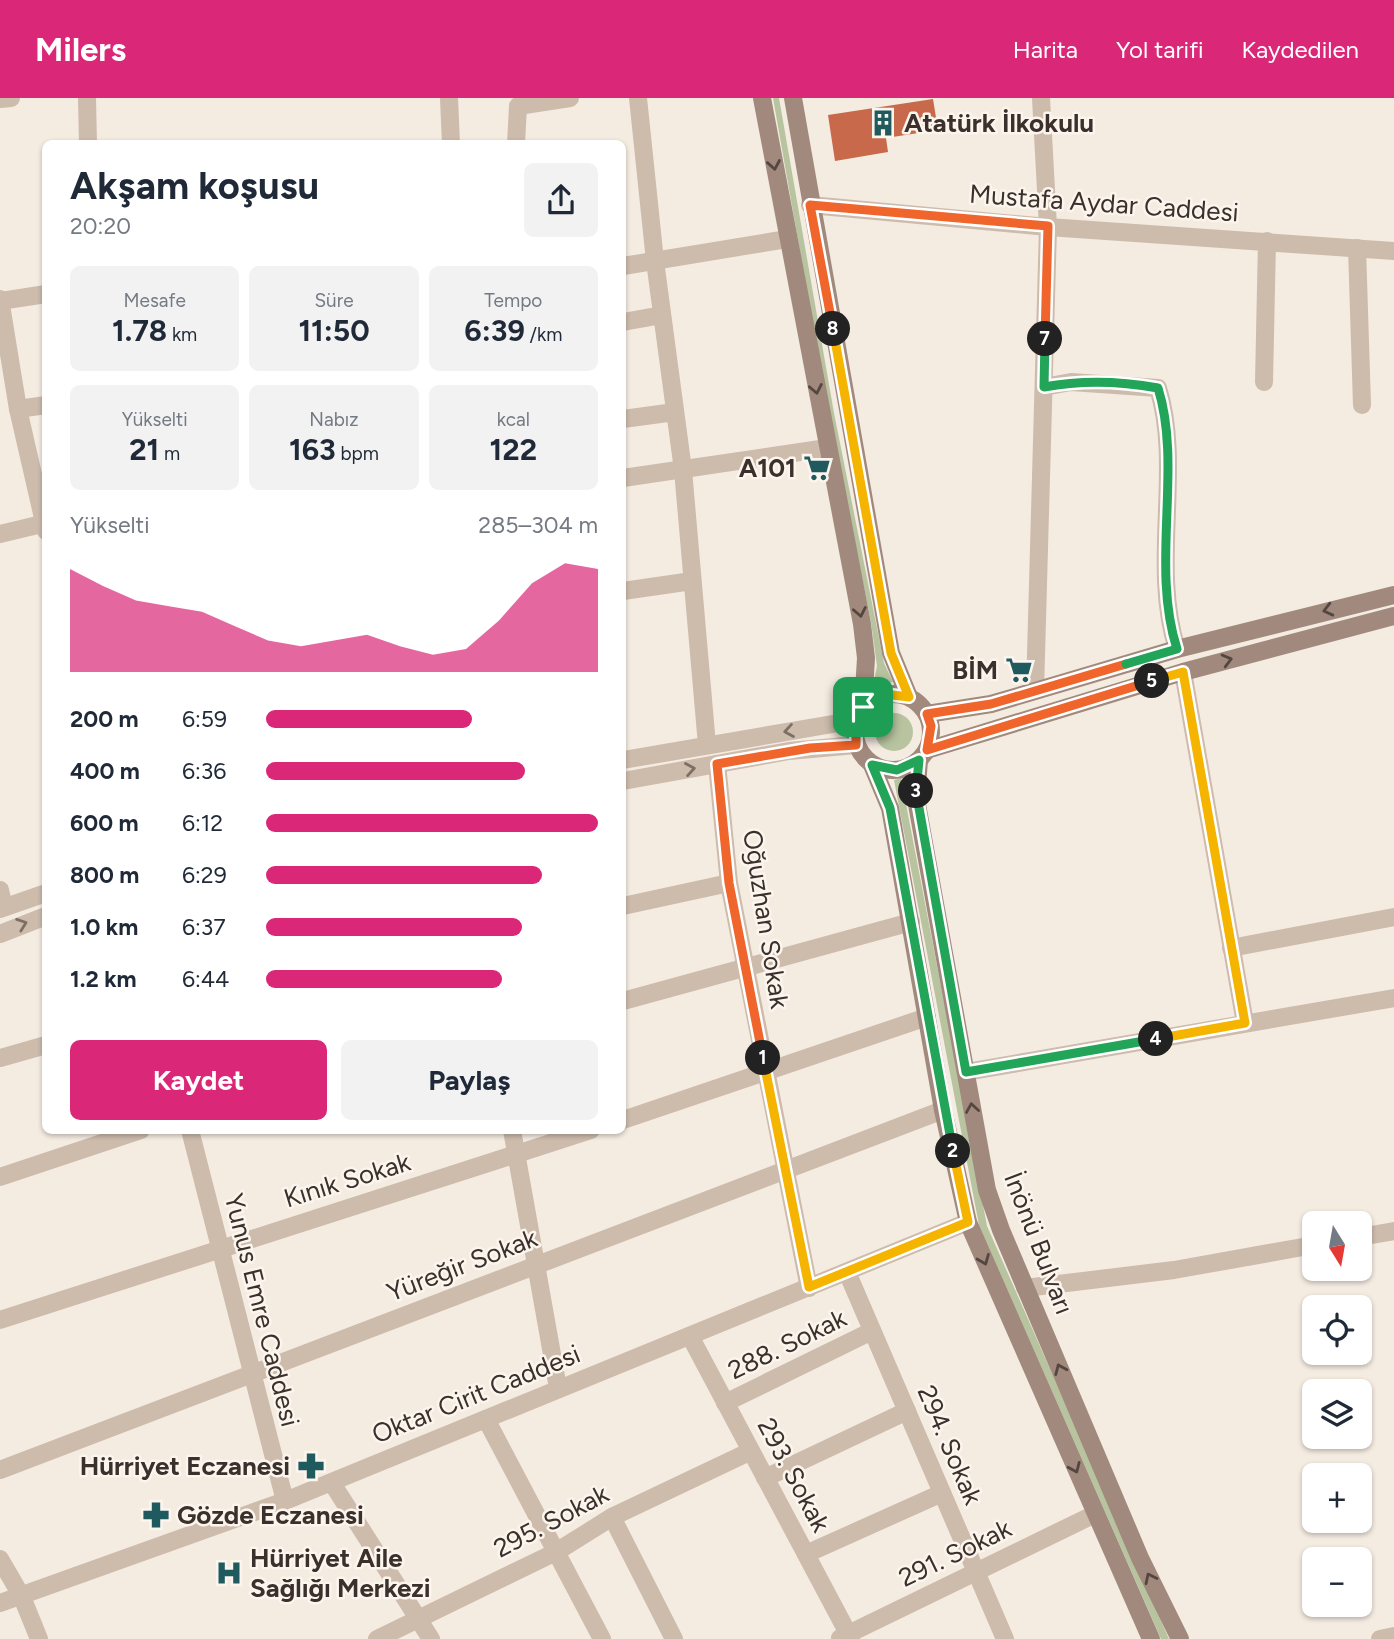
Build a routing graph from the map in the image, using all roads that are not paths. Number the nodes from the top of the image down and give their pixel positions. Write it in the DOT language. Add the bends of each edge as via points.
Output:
graph roads {
  1 [pos="11,98"];
  2 [pos="86,98"];
  3 [pos="449,98"];
  4 [pos="570,98"];
  5 [pos="638,98"];
  6 [pos="762,98"];
  7 [pos="793,98"];
  8 [pos="1041,98"];
  9 [pos="0,99"];
  10 [pos="88,140"];
  11 [pos="451,140"];
  12 [pos="516,140"];
  13 [pos="810,205"];
  14 [pos="1048,226"];
  15 [pos="787,239"];
  16 [pos="1267,242"];
  17 [pos="1357,248"];
  18 [pos="1394,251"];
  19 [pos="654,261"];
  20 [pos="626,266"];
  21 [pos="42,295"];
  22 [pos="0,300"];
  23 [pos="662,315"];
  24 [pos="626,321"];
  25 [pos="1265,382"];
  26 [pos="1044,387"];
  27 [pos="1362,405"];
  28 [pos="42,406"];
  29 [pos="18,409"];
  30 [pos="675,412"];
  31 [pos="626,419"];
  32 [pos="827,448"];
  33 [pos="683,470"];
  34 [pos="626,478"];
  35 [pos="42,513"];
  36 [pos="42,527"];
  37 [pos="0,534"];
  38 [pos="692,581"];
  39 [pos="626,591"];
  40 [pos="1394,595"];
  41 [pos="1394,616"];
  42 [pos="1177,649"];
  43 [pos="1183,672"];
  44 [pos="1035,691"];
  45 [pos="909,697"];
  46 [pos="860,713"];
  47 [pos="927,714"];
  48 [pos="707,745"];
  49 [pos="856,745"];
  50 [pos="923,755"];
  51 [pos="626,759"];
  52 [pos="717,764"];
  53 [pos="872,765"];
  54 [pos="626,780"];
  55 [pos="729,883"];
  56 [pos="42,894"];
  57 [pos="1,902"];
  58 [pos="626,905"];
  59 [pos="1394,917"];
  60 [pos="42,918"];
  61 [pos="911,922"];
  62 [pos="0,934"];
  63 [pos="1231,948"];
  64 [pos="746,969"];
  65 [pos="1394,998"];
  66 [pos="626,1001"];
  67 [pos="927,1017"];
  68 [pos="1245,1023"];
  69 [pos="42,1046"];
  70 [pos="0,1058"];
  71 [pos="966,1072"];
  72 [pos="766,1073"];
  73 [pos="943,1110"];
  74 [pos="626,1119"];
  75 [pos="129,1134"];
  76 [pos="191,1134"];
  77 [pos="513,1134"];
  78 [pos="579,1134"];
  79 [pos="517,1155"];
  80 [pos="786,1171"];
  81 [pos="0,1177"];
  82 [pos="968,1222"];
  83 [pos="1394,1231"];
  84 [pos="1372,1235"];
  85 [pos="1302,1247"];
  86 [pos="218,1248"];
  87 [pos="536,1264"];
  88 [pos="847,1272"];
  89 [pos="809,1287"];
  90 [pos="1025,1288"];
  91 [pos="0,1320"];
  92 [pos="872,1331"];
  93 [pos="690,1336"];
  94 [pos="251,1374"];
  95 [pos="558,1388"];
  96 [pos="725,1403"];
  97 [pos="907,1411"];
  98 [pos="486,1419"];
  99 [pos="751,1451"];
  100 [pos="0,1470"];
  101 [pos="765,1478"];
  102 [pos="332,1483"];
  103 [pos="942,1493"];
  104 [pos="285,1501"];
  105 [pos="1095,1514"];
  106 [pos="612,1517"];
  107 [pos="556,1552"];
  108 [pos="806,1554"];
  109 [pos="0,1559"];
  110 [pos="976,1572"];
  111 [pos="22,1597"];
  112 [pos="0,1603"];
  113 [pos="419,1618"];
  114 [pos="1394,1636"];
  115 [pos="846,1637"];
  116 [pos="39,1639"];
  117 [pos="377,1639"];
  118 [pos="431,1639"];
  119 [pos="602,1639"];
  120 [pos="674,1639"];
  121 [pos="1005,1639"];
  122 [pos="1152,1639"];
  123 [pos="1180,1639"];
  124 [pos="1380,1639"];
  1 -- 9 [label="street"];
  2 -- 10 [label="street"];
  3 -- 11 [label="street"];
  4 -- 12 [label="street" via="517,106"];
  5 -- 19 [label="street"];
  6 -- 15 [label="main road, one-way"];
  7 -- 13 [label="main road"];
  8 -- 14 [label="street"];
  13 -- 14 [label="street, Mustafa Aydar Caddesi"];
  13 -- 45 [label="main road" via="891,653"];
  14 -- 16 [label="street, Mustafa Aydar Caddesi"];
  14 -- 26 [label="street"];
  15 -- 19 [label="street"];
  15 -- 32 [label="main road, one-way"];
  16 -- 17 [label="street, Mustafa Aydar Caddesi"];
  16 -- 25 [label="street"];
  17 -- 18 [label="street, Mustafa Aydar Caddesi"];
  17 -- 27 [label="street"];
  19 -- 20 [label="street"];
  19 -- 23 [label="street"];
  21 -- 22 [label="street"];
  22 -- 29 [label="street"];
  23 -- 24 [label="street"];
  23 -- 30 [label="street"];
  26 -- 42 [label="street" via="1071,382 1158,388 1166,444 1165,567"];
  26 -- 44 [label="street"];
  28 -- 29 [label="street"];
  29 -- 35 [label="street"];
  30 -- 31 [label="street"];
  30 -- 33 [label="street"];
  32 -- 33 [label="street"];
  32 -- 46 [label="main road, one-way" via="862,624 866,658"];
  33 -- 34 [label="street"];
  33 -- 38 [label="street"];
  36 -- 37 [label="street"];
  38 -- 39 [label="street"];
  38 -- 48 [label="street"];
  40 -- 42 [label="main road, one-way"];
  43 -- 41 [label="main road, one-way"];
  42 -- 44 [label="main road"];
  43 -- 50 [label="main road"];
  43 -- 63 [label="street"];
  44 -- 47 [label="main road" via="974,708"];
  45 -- 46 [label="main road" via="884,694"];
  45 -- 47 [label="main road"];
  46 -- 48 [label="street, one-way"];
  46 -- 49 [label="main road"];
  47 -- 50 [label="main road" via="931,738"];
  48 -- 51 [label="street"];
  49 -- 52 [label="street"];
  49 -- 53 [label="main road"];
  50 -- 53 [label="main road" via="897,770"];
  50 -- 71 [label="main road, İnönü Bulvarı" via="916,799"];
  54 -- 52 [label="street, one-way"];
  52 -- 55 [label="street, Oğuzhan Sokak"];
  53 -- 61 [label="main road, İnönü Bulvarı" via="890,808"];
  55 -- 58 [label="street"];
  55 -- 64 [label="street, Oğuzhan Sokak"];
  56 -- 57 [label="street"];
  59 -- 63 [label="street"];
  62 -- 60 [label="street, one-way"];
  61 -- 64 [label="street"];
  61 -- 67 [label="main road, İnönü Bulvarı"];
  63 -- 68 [label="street"];
  64 -- 66 [label="street"];
  64 -- 72 [label="street, Oğuzhan Sokak"];
  65 -- 68 [label="street"];
  67 -- 72 [label="street"];
  67 -- 73 [label="main road, İnönü Bulvarı"];
  68 -- 71 [label="street"];
  69 -- 70 [label="street"];
  90 -- 71 [label="main road, İnönü Bulvarı, one-way" via="988,1190"];
  72 -- 74 [label="street"];
  72 -- 80 [label="street, Oğuzhan Sokak"];
  73 -- 80 [label="street, Yüreğir Sokak"];
  73 -- 82 [label="main road, İnönü Bulvarı"];
  75 -- 81 [label="street"];
  76 -- 86 [label="street, Yunus Emre Caddesi"];
  77 -- 79 [label="street"];
  78 -- 79 [label="street, Kınık Sokak"];
  79 -- 86 [label="street, Kınık Sokak"];
  79 -- 87 [label="street"];
  80 -- 87 [label="street, Yüreğir Sokak"];
  80 -- 89 [label="street, Oğuzhan Sokak"];
  82 -- 88 [label="street, Oktar Cirit Caddesi"];
  82 -- 105 [label="main road, İnönü Bulvarı, one-way"];
  83 -- 84 [label="street"];
  85 -- 90 [label="street" via="1174,1270"];
  86 -- 91 [label="street, Kınık Sokak"];
  86 -- 94 [label="street, Yunus Emre Caddesi"];
  87 -- 94 [label="street, Yüreğir Sokak"];
  87 -- 95 [label="street"];
  88 -- 89 [label="street, Oktar Cirit Caddesi"];
  88 -- 92 [label="street, 294. Sokak"];
  89 -- 93 [label="street, Oktar Cirit Caddesi"];
  123 -- 90 [label="main road, İnönü Bulvarı, one-way" via="1140,1558"];
  92 -- 96 [label="street, 288. Sokak"];
  92 -- 97 [label="street, 294. Sokak"];
  93 -- 95 [label="street, Oktar Cirit Caddesi"];
  93 -- 96 [label="street, 293. Sokak"];
  94 -- 100 [label="street, Yüreğir Sokak"];
  94 -- 104 [label="street, Yunus Emre Caddesi"];
  95 -- 98 [label="street, Oktar Cirit Caddesi"];
  96 -- 99 [label="street, 293. Sokak"];
  97 -- 101 [label="street"];
  97 -- 103 [label="street, 294. Sokak"];
  98 -- 102 [label="street, Oktar Cirit Caddesi"];
  98 -- 107 [label="street"];
  99 -- 101 [label="street, 293. Sokak"];
  99 -- 106 [label="street, 295. Sokak"];
  101 -- 108 [label="street, 293. Sokak"];
  102 -- 104 [label="street, Oktar Cirit Caddesi"];
  102 -- 113 [label="street"];
  103 -- 108 [label="street"];
  103 -- 110 [label="street, 294. Sokak"];
  104 -- 111 [label="street, Oktar Cirit Caddesi"];
  105 -- 110 [label="street, 291. Sokak"];
  105 -- 122 [label="main road, İnönü Bulvarı"];
  106 -- 107 [label="street, 295. Sokak"];
  106 -- 120 [label="street"];
  107 -- 113 [label="street, 295. Sokak"];
  107 -- 119 [label="street"];
  108 -- 115 [label="street, 293. Sokak"];
  109 -- 111 [label="street"];
  110 -- 115 [label="street, 291. Sokak"];
  110 -- 121 [label="street, 294. Sokak"];
  111 -- 112 [label="street, Oktar Cirit Caddesi"];
  111 -- 116 [label="street"];
  113 -- 117 [label="street, 295. Sokak"];
  113 -- 118 [label="street"];
  114 -- 124 [label="street"];
}
